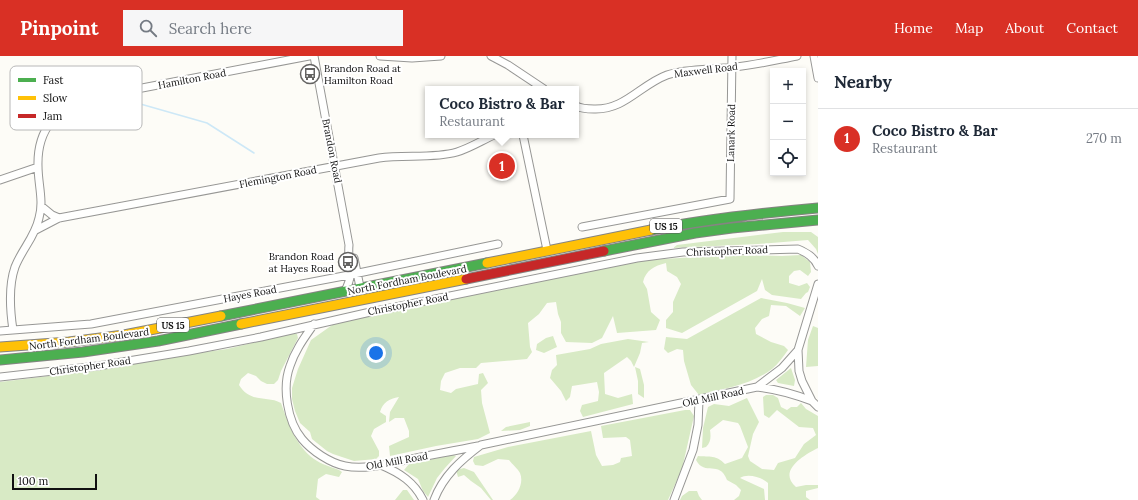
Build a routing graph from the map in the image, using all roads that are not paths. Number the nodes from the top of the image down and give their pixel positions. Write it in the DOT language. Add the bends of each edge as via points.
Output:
graph roads {
  1 [pos="309,56"];
  2 [pos="314,56"];
  3 [pos="380,56"];
  4 [pos="437,56"];
  5 [pos="441,56"];
  6 [pos="491,56"];
  7 [pos="506,56"];
  8 [pos="732,56"];
  9 [pos="797,56"];
  10 [pos="814,56"];
  11 [pos="508,65"];
  12 [pos="733,68"];
  13 [pos="818,78"];
  14 [pos="533,86"];
  15 [pos="142,88"];
  16 [pos="579,108"];
  17 [pos="46,130"];
  18 [pos="488,138"];
  19 [pos="524,138"];
  20 [pos="335,166"];
  21 [pos="38,167"];
  22 [pos="0,180"];
  23 [pos="818,200"];
  24 [pos="41,206"];
  25 [pos="818,208"];
  26 [pos="786,210"];
  27 [pos="60,218"];
  28 [pos="818,220"];
  29 [pos="796,221"];
  30 [pos="582,227"];
  31 [pos="36,230"];
  32 [pos="818,230"];
  33 [pos="498,244"];
  34 [pos="546,250"];
  35 [pos="817,263"];
  36 [pos="354,274"];
  37 [pos="486,275"];
  38 [pos="818,284"];
  39 [pos="360,287"];
  40 [pos="345,291"];
  41 [pos="363,300"];
  42 [pos="309,310"];
  43 [pos="366,312"];
  44 [pos="179,324"];
  45 [pos="314,324"];
  46 [pos="13,330"];
  47 [pos="0,331"];
  48 [pos="155,341"];
  49 [pos="0,347"];
  50 [pos="798,350"];
  51 [pos="0,360"];
  52 [pos="0,376"];
  53 [pos="757,388"];
  54 [pos="699,400"];
  55 [pos="812,401"];
  56 [pos="818,407"];
  57 [pos="481,445"];
  58 [pos="380,465"];
  59 [pos="423,500"];
  60 [pos="434,500"];
  61 [pos="674,500"];
  1 -- 15 [label="street, Hamilton Road"];
  2 -- 20 [label="street, Brandon Road"];
  3 -- 4 [label="street"];
  4 -- 5 [label="street"];
  6 -- 11 [label="street"];
  7 -- 11 [label="street"];
  8 -- 12 [label="street, Lanark Road"];
  9 -- 12 [label="street, Maxwell Road"];
  10 -- 13 [label="street"];
  11 -- 14 [label="street"];
  12 -- 16 [label="street, Maxwell Road" via="668,75 652,82 619,105 601,109"];
  12 -- 30 [label="street, Lanark Road" via="730,199"];
  17 -- 21 [label="street, Hamilton Road" via="39,146"];
  18 -- 20 [label="street, Flemington Road" via="465,149 446,154 390,156"];
  19 -- 34 [label="street"];
  20 -- 27 [label="street, Flemington Road"];
  20 -- 36 [label="street, Brandon Road" via="352,250"];
  21 -- 22 [label="street"];
  21 -- 24 [label="street"];
  23 -- 26 [label="highway" via="806,206"];
  24 -- 27 [label="street"];
  24 -- 31 [label="street"];
  25 -- 26 [label="highway, North Fordham Boulevard / US 15"];
  26 -- 34 [label="highway, North Fordham Boulevard / US 15" via="684,223"];
  27 -- 31 [label="street, Flemington Road"];
  28 -- 29 [label="highway, North Fordham Boulevard / US 15"];
  29 -- 32 [label="highway"];
  29 -- 37 [label="highway, North Fordham Boulevard / US 15" via="695,233"];
  31 -- 46 [label="street" via="15,267 10,309"];
  33 -- 36 [label="street, Hayes Road"];
  34 -- 37 [label="highway" via="542,258 491,269"];
  34 -- 39 [label="highway, North Fordham Boulevard / US 15"];
  35 -- 43 [label="street, Christopher Road" via="798,249 666,253"];
  36 -- 39 [label="street, Brandon Road"];
  36 -- 40 [label="street"];
  36 -- 46 [label="street, Hayes Road" via="91,324"];
  37 -- 41 [label="highway, North Fordham Boulevard / US 15"];
  38 -- 50 [label="street"];
  39 -- 40 [label="highway, North Fordham Boulevard / US 15"];
  39 -- 42 [label="highway" via="352,295 313,305"];
  40 -- 44 [label="highway, North Fordham Boulevard / US 15"];
  41 -- 42 [label="highway, North Fordham Boulevard / US 15"];
  41 -- 43 [label="street"];
  42 -- 48 [label="highway, North Fordham Boulevard / US 15"];
  43 -- 45 [label="street, Christopher Road"];
  44 -- 48 [label="highway" via="158,334 154,337"];
  44 -- 49 [label="highway, North Fordham Boulevard / US 15" via="95,339"];
  45 -- 52 [label="street, Christopher Road" via="189,351 91,367"];
  45 -- 58 [label="street, Old Mill Road" via="289,367 287,406 294,424 302,439 327,459 345,466"];
  46 -- 47 [label="street, Hayes Road"];
  48 -- 51 [label="highway, North Fordham Boulevard / US 15" via="83,352"];
  50 -- 53 [label="street, Old Mill Road" via="782,368"];
  50 -- 55 [label="street" via="802,381"];
  53 -- 54 [label="street, Old Mill Road"];
  53 -- 55 [label="street, Old Mill Road" via="779,390"];
  54 -- 57 [label="street, Old Mill Road"];
  54 -- 61 [label="street" via="698,425 692,450"];
  55 -- 56 [label="street"];
  57 -- 58 [label="street, Old Mill Road"];
  57 -- 60 [label="street, Old Mill Road" via="447,475"];
  58 -- 59 [label="street" via="408,480 416,487"];
}
